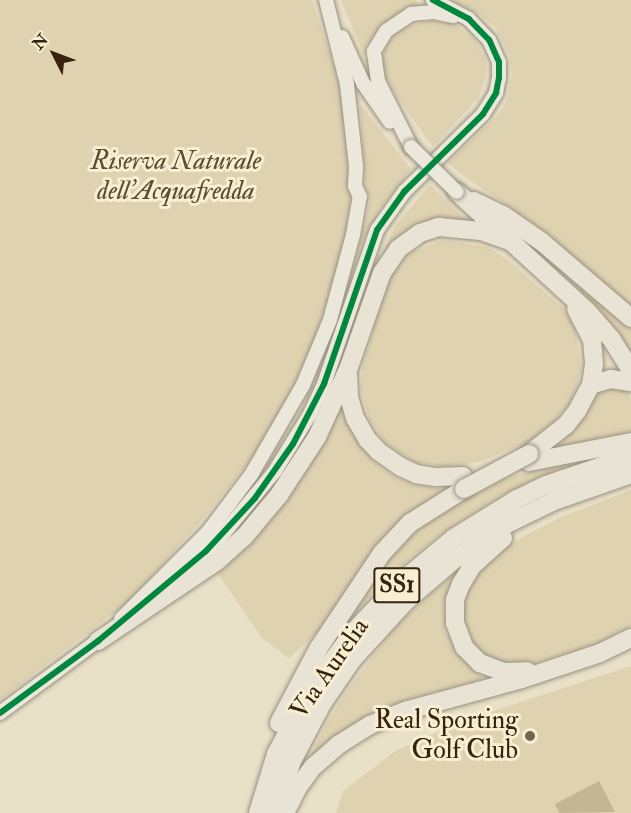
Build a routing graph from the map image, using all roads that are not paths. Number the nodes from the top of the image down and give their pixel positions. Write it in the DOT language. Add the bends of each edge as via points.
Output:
graph roads {
  1 [pos="326,0"];
  2 [pos="433,0"];
  3 [pos="477,26"];
  4 [pos="411,147"];
  5 [pos="457,192"];
  6 [pos="507,240"];
  7 [pos="558,282"];
  8 [pos="631,318"];
  9 [pos="349,367"];
  10 [pos="631,370"];
  11 [pos="631,382"];
  12 [pos="591,385"];
  13 [pos="631,442"];
  14 [pos="631,456"];
  15 [pos="529,458"];
  16 [pos="631,474"];
  17 [pos="464,482"];
  18 [pos="554,501"];
  19 [pos="631,638"];
  20 [pos="98,641"];
  21 [pos="550,668"];
  22 [pos="0,713"];
  23 [pos="256,813"];
  24 [pos="275,813"];
  25 [pos="285,813"];
  1 -- 4 [label="street" via="363,83"];
  1 -- 20 [label="street" via="347,84 355,186 360,196 330,320 303,385 252,475 208,532"];
  2 -- 3 [label="street"];
  3 -- 4 [label="street" via="453,15 418,13 397,22 375,45 372,56 378,81"];
  3 -- 20 [label="street" via="497,55 500,70 496,93 483,114 404,192 377,230 324,384 293,444 255,498 219,539"];
  4 -- 5 [label="street, bridge"];
  5 -- 6 [label="highway"];
  5 -- 8 [label="highway" via="503,215 542,243"];
  6 -- 7 [label="highway"];
  6 -- 9 [label="highway" via="481,231 439,227 406,242 381,273"];
  7 -- 10 [label="highway" via="606,332"];
  7 -- 12 [label="highway" via="592,340"];
  9 -- 17 [label="highway" via="352,411 362,432 378,451 416,474"];
  9 -- 20 [label="highway" via="317,437 279,495 244,537 198,574"];
  11 -- 12 [label="highway" via="611,379"];
  12 -- 15 [label="highway" via="566,425"];
  13 -- 15 [label="highway"];
  14 -- 23 [label="highway, Via Aurelia / SS1" via="546,485 503,507 439,549 396,586 355,630 309,692 276,754"];
  15 -- 17 [label="highway, bridge"];
  16 -- 18 [label="highway, Via Aurelia / SS1"];
  17 -- 23 [label="highway" via="400,532 340,614 295,689 271,741 259,774"];
  18 -- 21 [label="highway" via="472,566 458,589 454,612 461,641 480,663 503,672"];
  18 -- 24 [label="highway, Via Aurelia / SS1" via="507,524 455,559 375,633 313,718 292,761"];
  19 -- 21 [label="highway" via="608,651"];
  20 -- 22 [label="street"];
  21 -- 25 [label="highway" via="370,724 313,767"];
}
